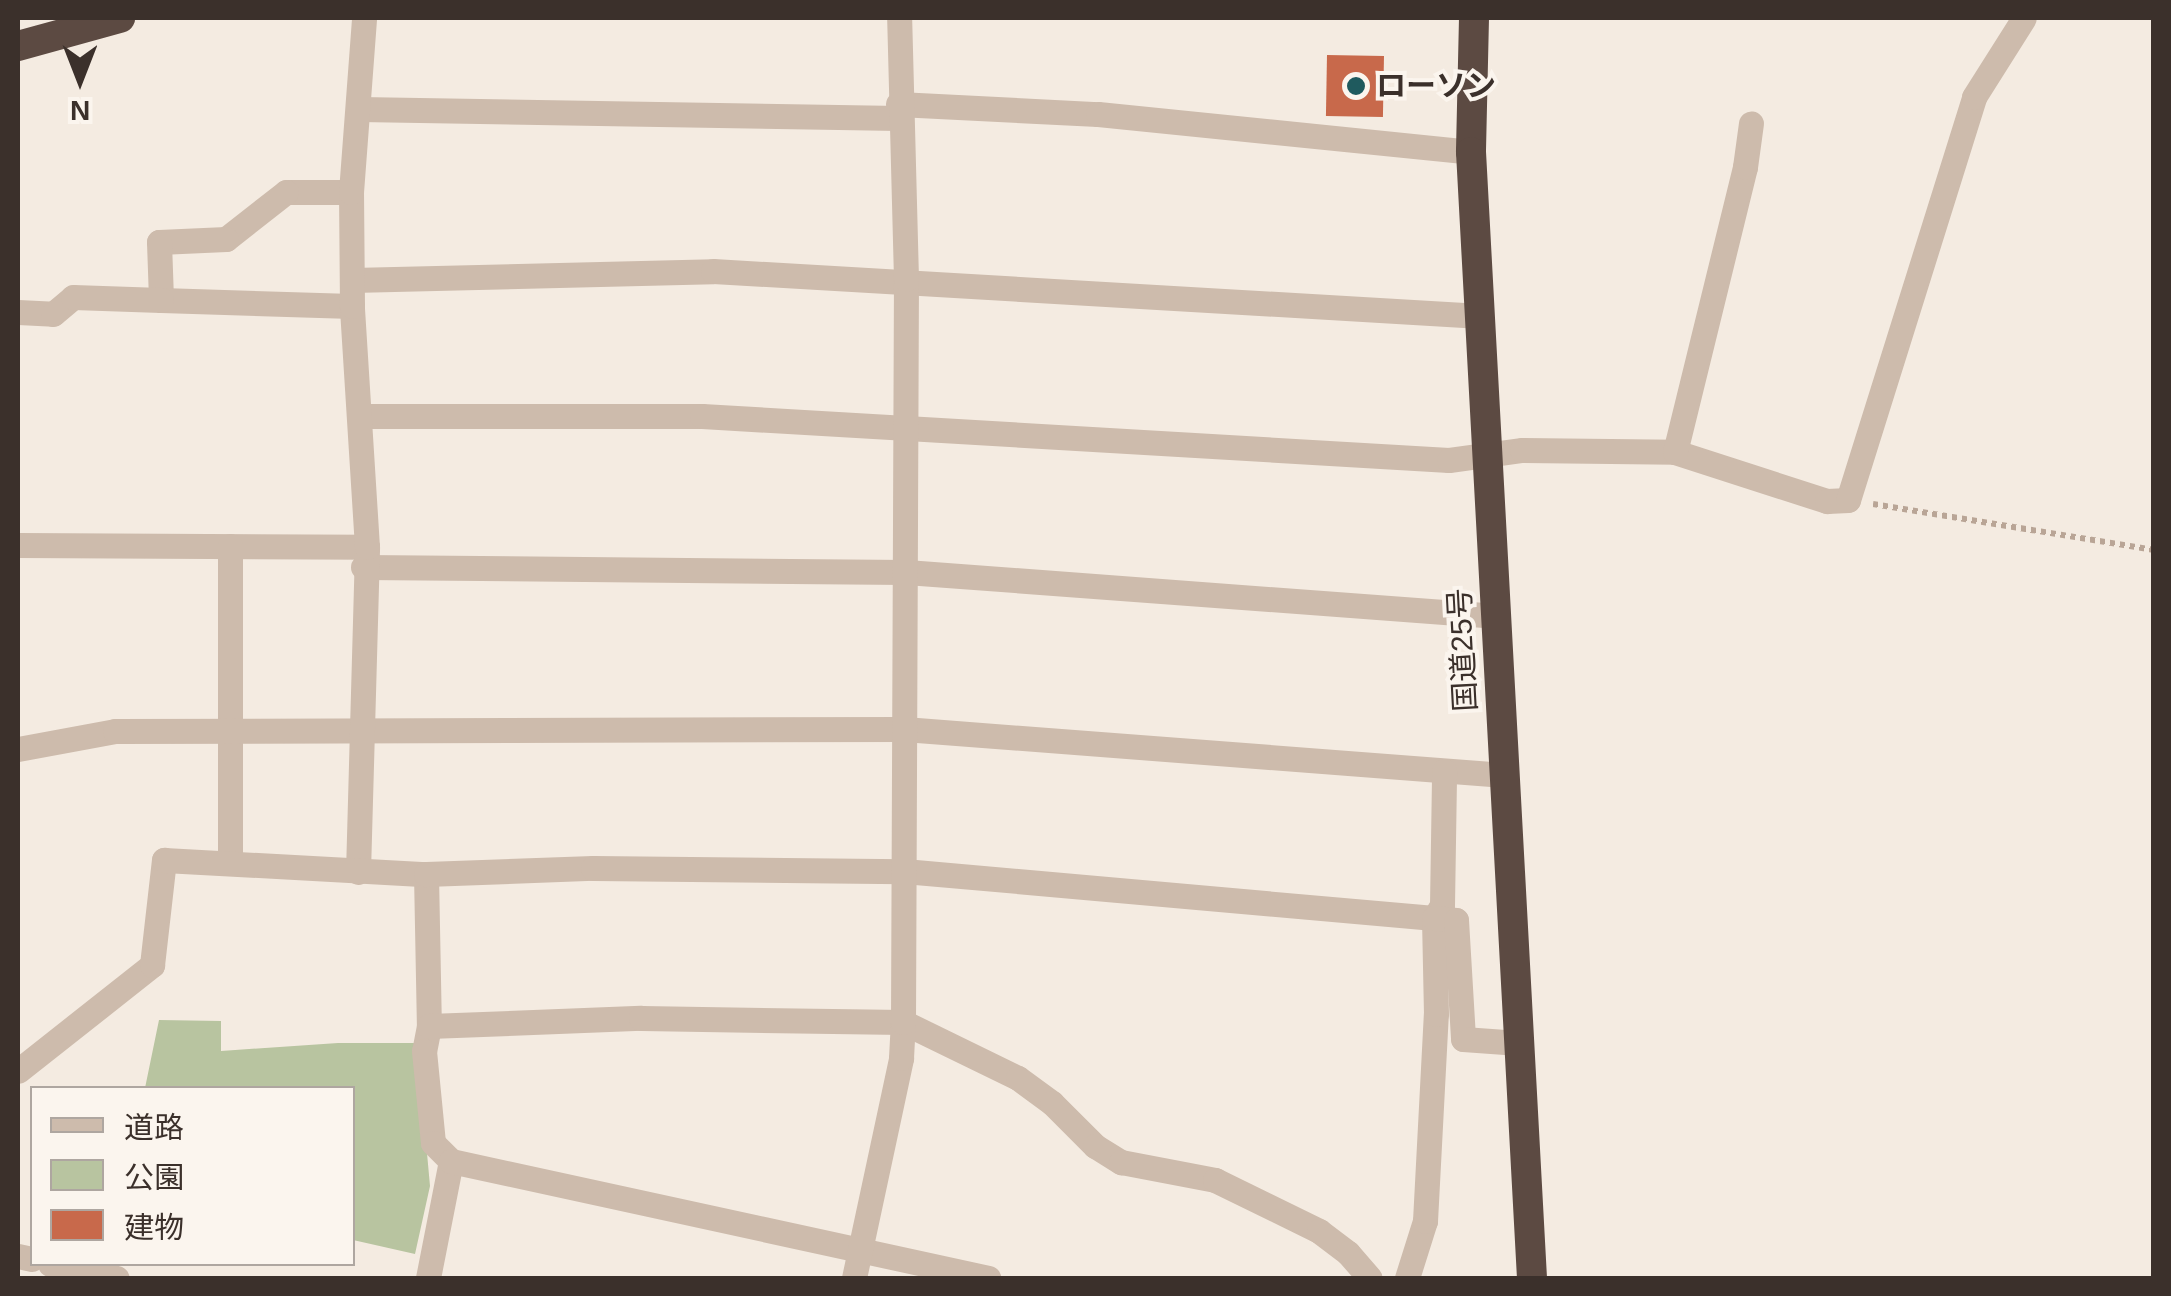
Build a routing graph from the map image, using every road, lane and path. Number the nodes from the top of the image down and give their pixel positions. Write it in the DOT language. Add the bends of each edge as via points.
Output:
graph roads {
  1 [pos="120,18"];
  2 [pos="364,18"];
  3 [pos="899,18"];
  4 [pos="1474,18"];
  5 [pos="2024,18"];
  6 [pos="87,22"];
  7 [pos="18,46"];
  8 [pos="359,109"];
  9 [pos="898,111"];
  10 [pos="1751,123"];
  11 [pos="1471,152"];
  12 [pos="351,192"];
  13 [pos="906,279"];
  14 [pos="352,293"];
  15 [pos="161,300"];
  16 [pos="18,312"];
  17 [pos="1481,316"];
  18 [pos="359,416"];
  19 [pos="904,426"];
  20 [pos="1675,452"];
  21 [pos="1488,455"];
  22 [pos="1848,500"];
  23 [pos="18,545"];
  24 [pos="230,546"];
  25 [pos="2154,550"];
  26 [pos="365,557"];
  27 [pos="906,572"];
  28 [pos="1496,616"];
  29 [pos="361,728"];
  30 [pos="230,729"];
  31 [pos="904,729"];
  32 [pos="18,749"];
  33 [pos="1444,771"];
  34 [pos="1504,775"];
  35 [pos="230,862"];
  36 [pos="904,870"];
  37 [pos="358,872"];
  38 [pos="426,874"];
  39 [pos="1434,918"];
  40 [pos="903,1022"];
  41 [pos="429,1026"];
  42 [pos="1519,1044"];
  43 [pos="18,1071"];
  44 [pos="450,1161"];
  45 [pos="860,1250"];
  46 [pos="59,1266"];
  47 [pos="116,1278"];
  48 [pos="428,1278"];
  49 [pos="854,1278"];
  50 [pos="988,1278"];
  51 [pos="1370,1278"];
  52 [pos="1407,1278"];
  53 [pos="1532,1278"];
  1 -- 6 [label="highway"];
  2 -- 8 [label="street"];
  3 -- 9 [label="street"];
  4 -- 11 [label="highway, 国道25号"];
  5 -- 22 [label="street" via="1974,97"];
  6 -- 7 [label="highway"];
  8 -- 9 [label="street"];
  8 -- 12 [label="street"];
  9 -- 11 [label="street" via="1098,114"];
  9 -- 13 [label="street"];
  10 -- 20 [label="street"];
  11 -- 17 [label="highway, 国道25号"];
  12 -- 14 [label="street"];
  12 -- 15 [label="street" via="286,192 226,239 159,242"];
  13 -- 14 [label="street" via="606,271"];
  13 -- 17 [label="street"];
  13 -- 19 [label="street"];
  14 -- 15 [label="street"];
  14 -- 18 [label="street"];
  15 -- 16 [label="street" via="73,297 53,314"];
  17 -- 21 [label="highway, 国道25号"];
  18 -- 19 [label="street" via="702,416"];
  18 -- 26 [label="street"];
  19 -- 21 [label="street" via="1449,460"];
  19 -- 27 [label="street"];
  20 -- 21 [label="street"];
  20 -- 22 [label="street" via="1827,501"];
  21 -- 28 [label="highway, 国道25号"];
  22 -- 25 [label="path"];
  23 -- 24 [label="street"];
  24 -- 26 [label="street"];
  24 -- 30 [label="street"];
  26 -- 27 [label="street"];
  26 -- 29 [label="street"];
  27 -- 28 [label="street"];
  27 -- 31 [label="street"];
  28 -- 34 [label="highway, 国道25号"];
  29 -- 30 [label="street"];
  29 -- 31 [label="street"];
  29 -- 37 [label="street"];
  30 -- 32 [label="street" via="115,731"];
  30 -- 35 [label="street"];
  31 -- 33 [label="street"];
  31 -- 36 [label="street"];
  33 -- 34 [label="street"];
  33 -- 39 [label="street" via="1442,905"];
  34 -- 42 [label="highway, 国道25号"];
  35 -- 37 [label="street"];
  35 -- 43 [label="street" via="164,860 152,965"];
  36 -- 38 [label="street"];
  36 -- 39 [label="street"];
  36 -- 40 [label="street"];
  37 -- 38 [label="street"];
  38 -- 41 [label="street"];
  39 -- 42 [label="street" via="1456,920 1464,1040"];
  39 -- 52 [label="street" via="1425,1221"];
  40 -- 41 [label="street" via="642,1018"];
  40 -- 45 [label="street"];
  40 -- 51 [label="street" via="1018,1078 1122,1162 1215,1180 1319,1231"];
  41 -- 44 [label="street" via="424,1051 433,1142"];
  42 -- 53 [label="highway, 国道25号"];
  44 -- 45 [label="street"];
  44 -- 48 [label="street"];
  45 -- 49 [label="street"];
  45 -- 50 [label="street"];
  46 -- 47 [label="street"];
}
